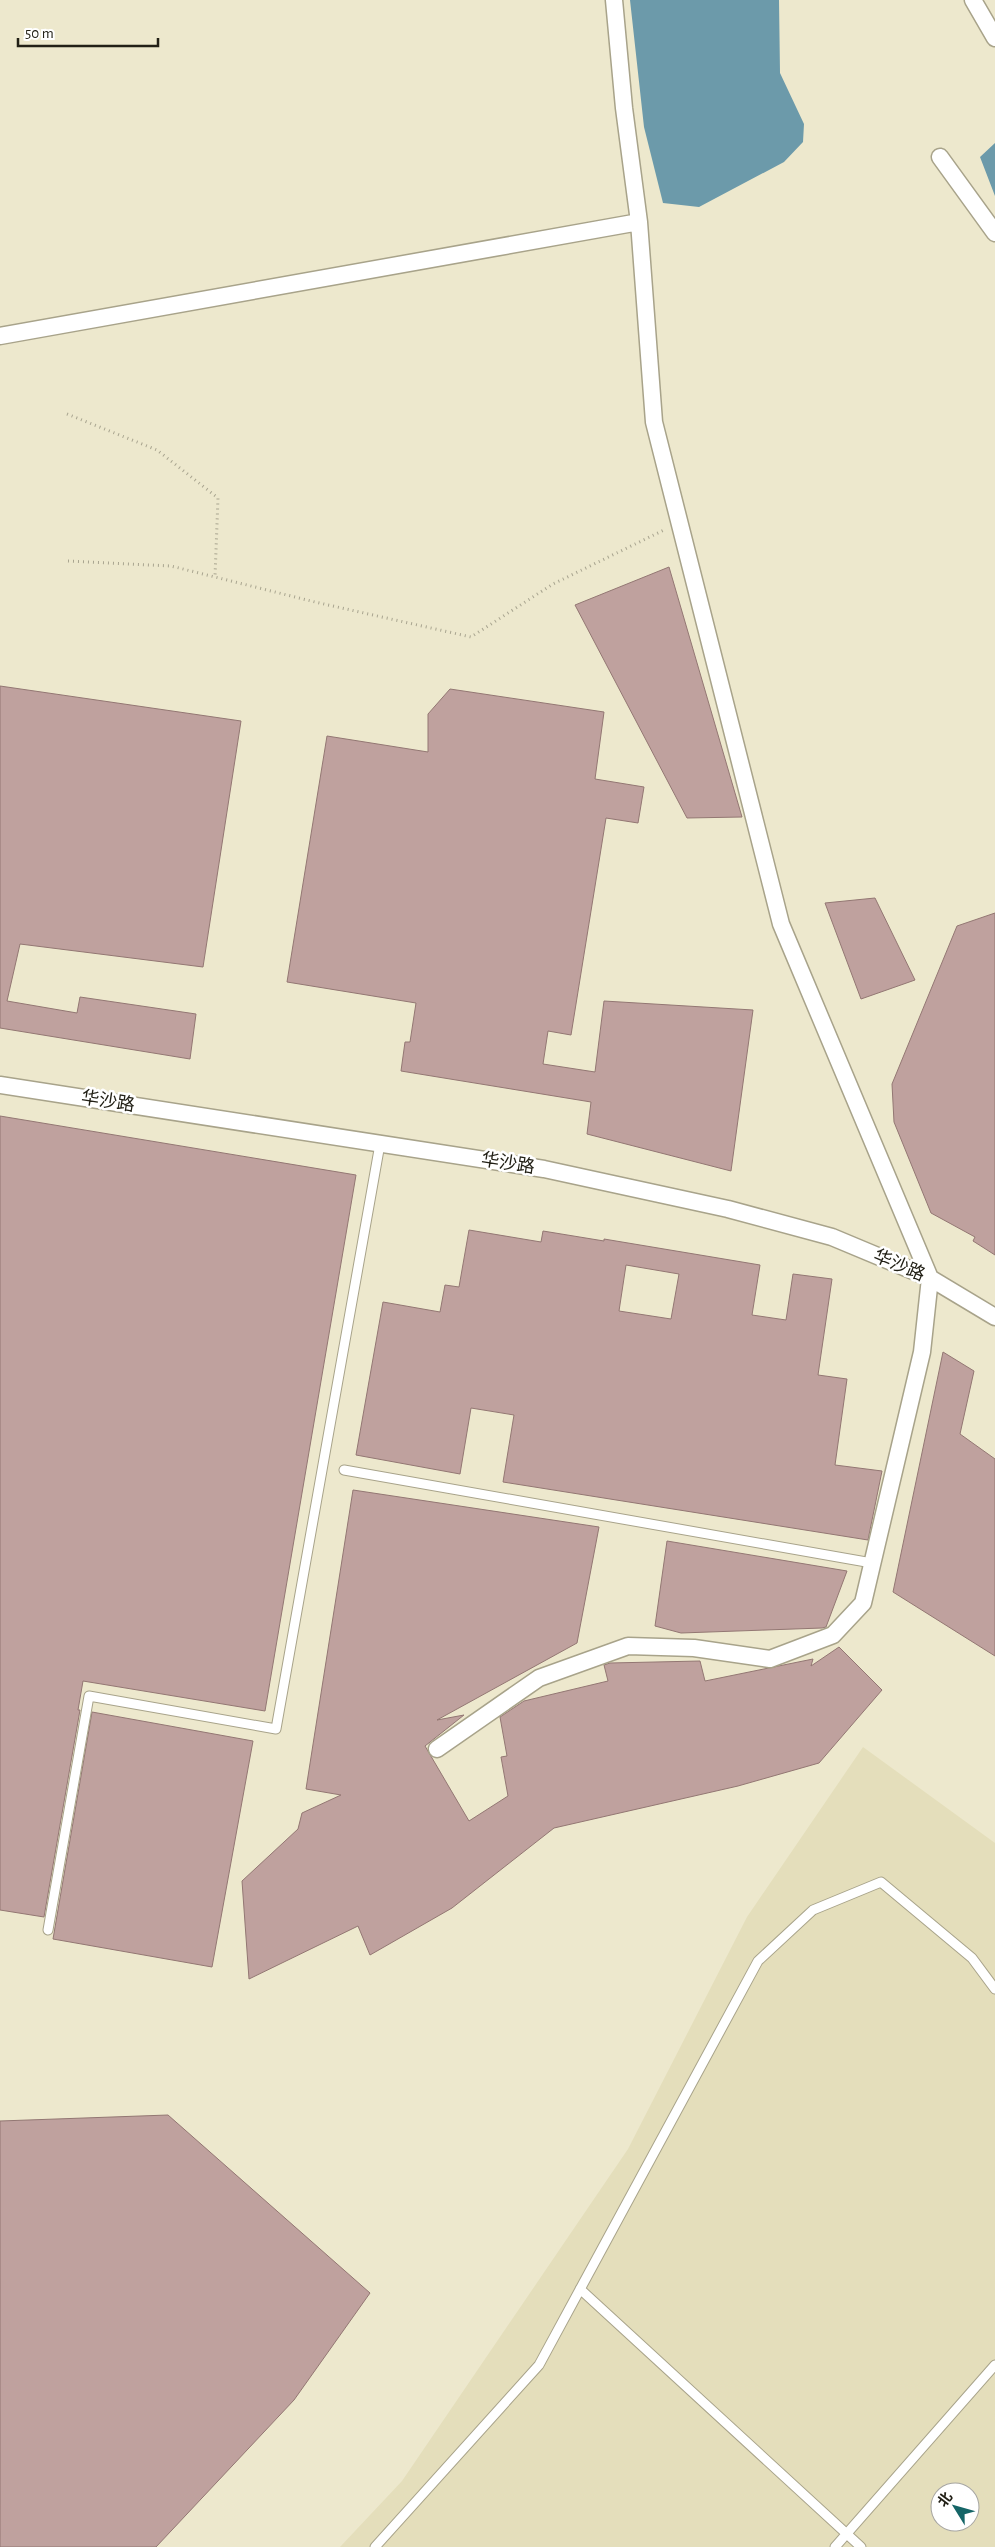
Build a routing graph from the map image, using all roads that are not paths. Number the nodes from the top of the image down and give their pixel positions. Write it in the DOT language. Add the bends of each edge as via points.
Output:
graph roads {
  1 [pos="614,0"];
  2 [pos="974,0"];
  3 [pos="995,38"];
  4 [pos="940,157"];
  5 [pos="639,222"];
  6 [pos="995,233"];
  7 [pos="0,336"];
  8 [pos="0,1085"];
  9 [pos="380,1144"];
  10 [pos="930,1278"];
  11 [pos="995,1317"];
  12 [pos="344,1470"];
  13 [pos="872,1563"];
  14 [pos="437,1749"];
  15 [pos="48,1930"];
  16 [pos="995,1990"];
  17 [pos="580,2289"];
  18 [pos="995,2365"];
  19 [pos="847,2534"];
  20 [pos="375,2547"];
  21 [pos="835,2547"];
  22 [pos="861,2547"];
  1 -- 5 [label="street"];
  2 -- 3 [label="street"];
  4 -- 6 [label="street"];
  5 -- 7 [label="street"];
  5 -- 10 [label="street" via="654,422 781,924"];
  8 -- 9 [label="street, 华沙路"];
  9 -- 10 [label="street, 华沙路" via="544,1169 728,1209 832,1237"];
  9 -- 15 [label="lane" via="276,1729 89,1696"];
  10 -- 11 [label="street, 华沙路"];
  10 -- 13 [label="street" via="922,1352"];
  12 -- 13 [label="lane"];
  13 -- 14 [label="street" via="863,1603 833,1635 770,1659 694,1648 628,1646 539,1678"];
  16 -- 17 [label="lane" via="972,1958 881,1882 813,1910 758,1961"];
  17 -- 19 [label="lane"];
  17 -- 20 [label="lane" via="539,2365"];
  18 -- 19 [label="lane"];
  19 -- 21 [label="lane"];
  19 -- 22 [label="lane"];
}
